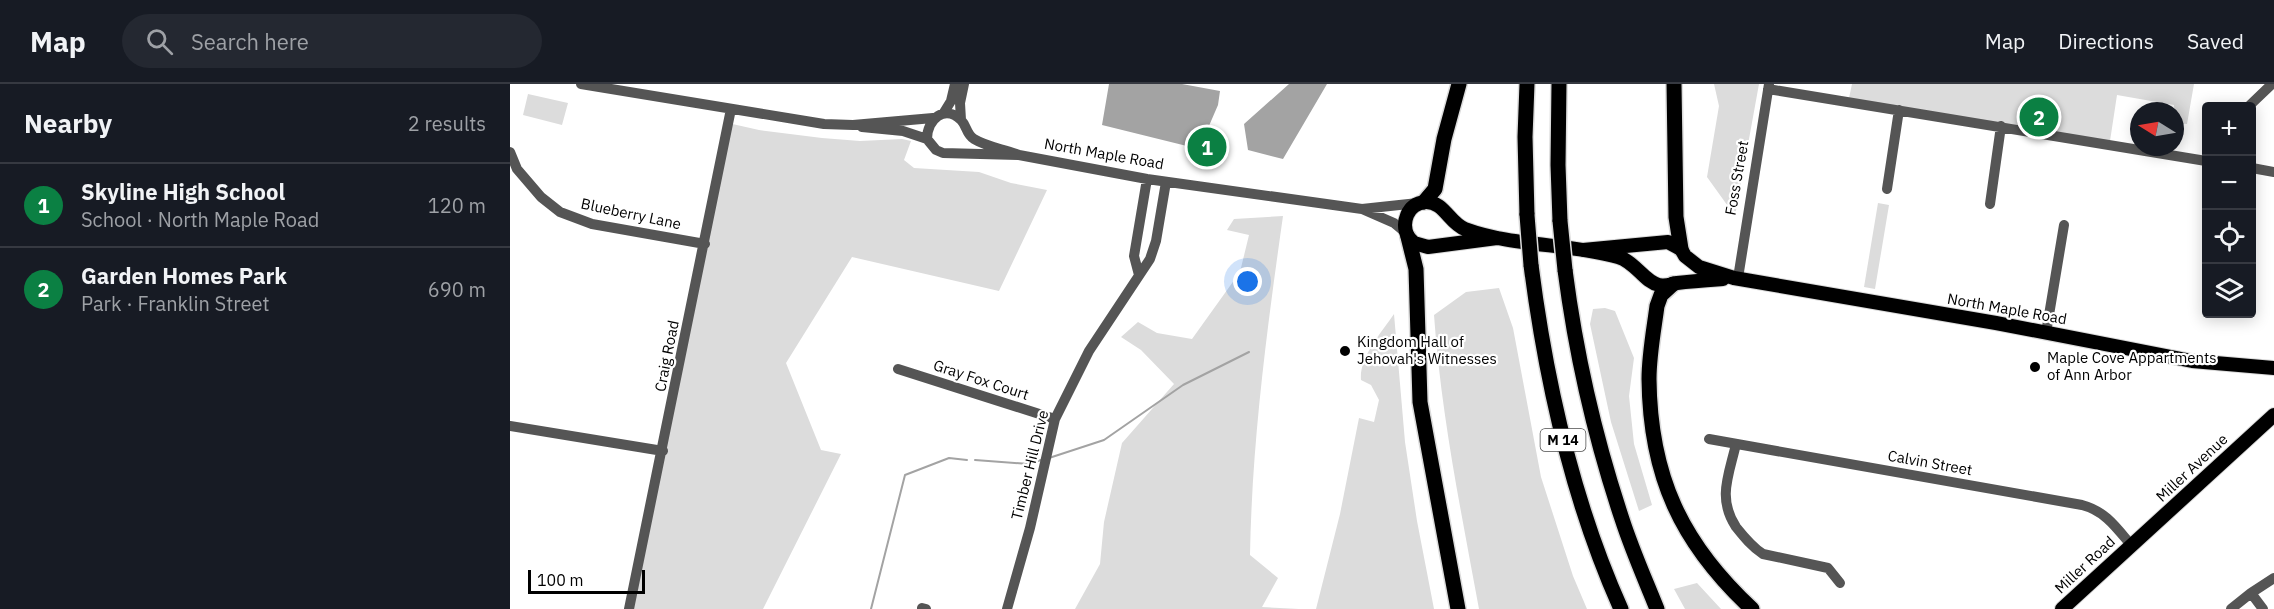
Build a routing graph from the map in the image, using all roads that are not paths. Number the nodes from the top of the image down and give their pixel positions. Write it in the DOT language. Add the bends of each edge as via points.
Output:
graph roads {
  1 [pos="581,84"];
  2 [pos="955,84"];
  3 [pos="964,84"];
  4 [pos="1459,84"];
  5 [pos="1527,84"];
  6 [pos="1559,84"];
  7 [pos="1674,84"];
  8 [pos="2272,84"];
  9 [pos="1768,87"];
  10 [pos="2253,102"];
  11 [pos="731,108"];
  12 [pos="1899,110"];
  13 [pos="938,116"];
  14 [pos="961,120"];
  15 [pos="853,125"];
  16 [pos="2001,126"];
  17 [pos="967,132"];
  18 [pos="927,139"];
  19 [pos="510,152"];
  20 [pos="957,152"];
  21 [pos="1018,155"];
  22 [pos="2202,160"];
  23 [pos="2256,169"];
  24 [pos="2274,172"];
  25 [pos="1147,179"];
  26 [pos="1166,182"];
  27 [pos="1887,189"];
  28 [pos="1423,203"];
  29 [pos="1990,204"];
  30 [pos="1362,209"];
  31 [pos="1447,215"];
  32 [pos="2064,225"];
  33 [pos="1407,235"];
  34 [pos="1497,238"];
  35 [pos="705,244"];
  36 [pos="1654,244"];
  37 [pos="1435,246"];
  38 [pos="1584,250"];
  39 [pos="1683,252"];
  40 [pos="1139,275"];
  41 [pos="1645,275"];
  42 [pos="1736,278"];
  43 [pos="1673,284"];
  44 [pos="2046,333"];
  45 [pos="2274,368"];
  46 [pos="898,369"];
  47 [pos="2274,415"];
  48 [pos="1055,419"];
  49 [pos="510,426"];
  50 [pos="1709,439"];
  51 [pos="1736,444"];
  52 [pos="663,451"];
  53 [pos="2131,544"];
  54 [pos="2274,578"];
  55 [pos="1840,583"];
  56 [pos="2251,592"];
  57 [pos="629,609"];
  58 [pos="1007,609"];
  59 [pos="1458,609"];
  60 [pos="1621,609"];
  61 [pos="1657,609"];
  62 [pos="1752,609"];
  63 [pos="2062,609"];
  64 [pos="2231,609"];
  65 [pos="2263,609"];
  1 -- 11 [label="street"];
  2 -- 13 [label="street" via="951,101"];
  3 -- 14 [label="street"];
  4 -- 28 [label="highway" via="1435,189"];
  5 -- 60 [label="highway, M 14, bridge" via="1527,215 1550,387 1594,540"];
  6 -- 61 [label="highway, M 14, bridge" via="1560,221 1574,333 1591,414 1623,522"];
  7 -- 39 [label="highway" via="1676,217"];
  8 -- 10 [label="street"];
  9 -- 12 [label="street"];
  9 -- 42 [label="street, Foss Street"];
  11 -- 15 [label="street" via="824,124"];
  11 -- 35 [label="street, Craig Road"];
  12 -- 16 [label="street"];
  12 -- 27 [label="street"];
  13 -- 14 [label="street"];
  13 -- 15 [label="street"];
  13 -- 18 [label="street" via="927,132"];
  14 -- 17 [label="street"];
  15 -- 18 [label="street" via="903,131"];
  16 -- 22 [label="street"];
  16 -- 29 [label="street"];
  17 -- 20 [label="street"];
  17 -- 21 [label="street, North Maple Road" via="975,140"];
  18 -- 20 [label="street" via="936,150"];
  19 -- 35 [label="street, Blueberry Lane" via="517,169 560,213 592,224"];
  20 -- 21 [label="street, North Maple Road"];
  21 -- 25 [label="street, North Maple Road"];
  23 -- 24 [label="street"];
  25 -- 26 [label="street, North Maple Road"];
  25 -- 40 [label="street" via="1134,256"];
  26 -- 30 [label="street, North Maple Road"];
  26 -- 40 [label="street, Timber Hill Drive" via="1156,241"];
  28 -- 30 [label="street, North Maple Road"];
  28 -- 31 [label="main road" via="1438,205"];
  28 -- 33 [label="main road" via="1407,214"];
  30 -- 33 [label="street, North Maple Road" via="1394,223"];
  31 -- 34 [label="main road, North Maple Road" via="1463,228"];
  31 -- 37 [label="main road" via="1449,229"];
  32 -- 44 [label="street"];
  33 -- 37 [label="main road" via="1420,246"];
  33 -- 59 [label="highway" via="1416,269 1420,402"];
  34 -- 37 [label="main road, North Maple Road"];
  34 -- 38 [label="main road, North Maple Road"];
  35 -- 52 [label="street, Craig Road"];
  36 -- 38 [label="main road, North Maple Road"];
  36 -- 39 [label="main road, North Maple Road" via="1668,242"];
  36 -- 41 [label="main road" via="1644,254"];
  38 -- 41 [label="main road, North Maple Road" via="1621,258"];
  39 -- 42 [label="main road, North Maple Road" via="1704,270"];
  39 -- 43 [label="main road" via="1687,262 1684,275"];
  40 -- 48 [label="street, Timber Hill Drive" via="1089,351"];
  41 -- 43 [label="main road, North Maple Road" via="1660,286"];
  42 -- 43 [label="main road, North Maple Road"];
  42 -- 44 [label="main road, North Maple Road"];
  43 -- 62 [label="highway" via="1659,299 1654,323 1649,376 1654,443 1682,525 1718,574"];
  44 -- 45 [label="main road, North Maple Road" via="2192,361"];
  46 -- 48 [label="street, Gray Fox Court"];
  47 -- 53 [label="main road, Miller Avenue"];
  48 -- 58 [label="street, Timber Hill Drive"];
  49 -- 52 [label="street"];
  50 -- 51 [label="street, Calvin Street"];
  51 -- 53 [label="street, Calvin Street" via="2082,505 2107,516"];
  51 -- 55 [label="street" via="1726,486 1726,506 1741,534 1763,554 1828,568"];
  52 -- 57 [label="street, Craig Road"];
  53 -- 63 [label="main road, Miller Road"];
  54 -- 56 [label="street"];
  56 -- 64 [label="street"];
  56 -- 65 [label="street"];
}
